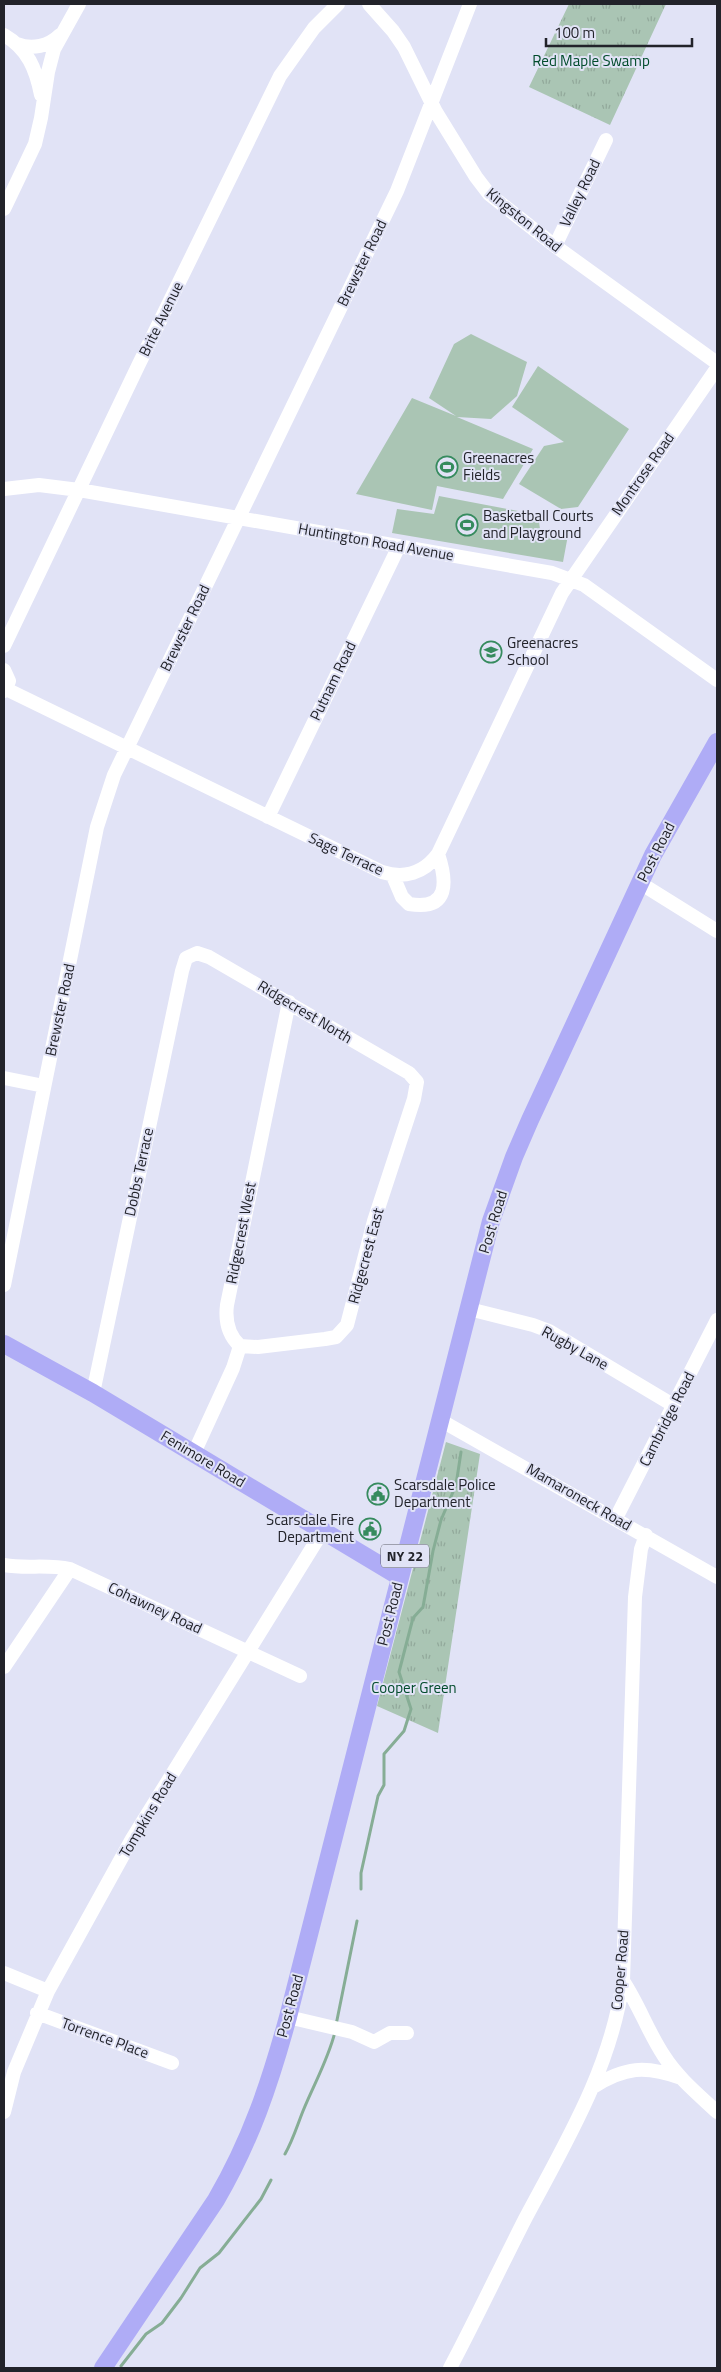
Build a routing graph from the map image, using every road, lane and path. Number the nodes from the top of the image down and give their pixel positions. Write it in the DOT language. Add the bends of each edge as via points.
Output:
graph roads {
  1 [pos="79,4"];
  2 [pos="338,4"];
  3 [pos="369,4"];
  4 [pos="470,4"];
  5 [pos="62,32"];
  6 [pos="4,35"];
  7 [pos="17,44"];
  8 [pos="433,104"];
  9 [pos="43,107"];
  10 [pos="606,140"];
  11 [pos="4,209"];
  12 [pos="555,246"];
  13 [pos="717,363"];
  14 [pos="717,368"];
  15 [pos="4,490"];
  16 [pos="79,490"];
  17 [pos="239,517"];
  18 [pos="400,546"];
  19 [pos="570,580"];
  20 [pos="4,646"];
  21 [pos="4,670"];
  22 [pos="717,680"];
  23 [pos="5,690"];
  24 [pos="717,742"];
  25 [pos="126,748"];
  26 [pos="268,817"];
  27 [pos="438,854"];
  28 [pos="393,876"];
  29 [pos="640,883"];
  30 [pos="717,931"];
  31 [pos="191,954"];
  32 [pos="289,1002"];
  33 [pos="4,1078"];
  34 [pos="416,1079"];
  35 [pos="44,1086"];
  36 [pos="4,1285"];
  37 [pos="468,1309"];
  38 [pos="717,1320"];
  39 [pos="4,1344"];
  40 [pos="240,1346"];
  41 [pos="93,1393"];
  42 [pos="673,1405"];
  43 [pos="440,1420"];
  44 [pos="194,1453"];
  45 [pos="616,1518"];
  46 [pos="322,1532"];
  47 [pos="646,1535"];
  48 [pos="4,1565"];
  49 [pos="70,1569"];
  50 [pos="400,1577"];
  51 [pos="717,1577"];
  52 [pos="247,1652"];
  53 [pos="4,1667"];
  54 [pos="300,1676"];
  55 [pos="4,1973"];
  56 [pos="622,1981"];
  57 [pos="48,1991"];
  58 [pos="37,2013"];
  59 [pos="288,2017"];
  60 [pos="407,2033"];
  61 [pos="172,2063"];
  62 [pos="681,2078"];
  63 [pos="593,2087"];
  64 [pos="4,2112"];
  65 [pos="717,2112"];
  66 [pos="104,2368"];
  67 [pos="450,2368"];
  1 -- 5 [label="street"];
  2 -- 16 [label="street, Brite Avenue" via="314,28 280,76"];
  3 -- 8 [label="street, Kingston Road" via="404,47"];
  4 -- 8 [label="street, Brewster Road"];
  5 -- 7 [label="street" via="48,44 28,47"];
  5 -- 9 [label="street" via="48,72"];
  6 -- 7 [label="street"];
  7 -- 9 [label="street" via="36,71"];
  8 -- 12 [label="street, Kingston Road" via="481,186"];
  8 -- 17 [label="street, Brewster Road" via="397,191"];
  9 -- 11 [label="street" via="35,144"];
  10 -- 12 [label="street, Valley Road"];
  12 -- 13 [label="street, Kingston Road"];
  14 -- 19 [label="street, Montrose Road"];
  15 -- 16 [label="street, Huntington Road Avenue" via="39,485"];
  16 -- 17 [label="street, Huntington Road Avenue"];
  16 -- 20 [label="street, Brite Avenue"];
  17 -- 18 [label="street, Huntington Road Avenue"];
  17 -- 25 [label="street, Brewster Road"];
  18 -- 19 [label="street, Huntington Road Avenue" via="535,570"];
  18 -- 26 [label="street, Putnam Road"];
  19 -- 22 [label="street, Huntington Road Avenue" via="584,585"];
  19 -- 27 [label="street, Sage Terrace"];
  21 -- 23 [label="street" via="8,676"];
  23 -- 25 [label="street, Sage Terrace"];
  24 -- 29 [label="main road, Post Road / NY 22"];
  25 -- 26 [label="street, Sage Terrace"];
  25 -- 35 [label="street, Brewster Road" via="97,827"];
  26 -- 28 [label="street, Sage Terrace"];
  27 -- 28 [label="street, Sage Terrace" via="431,863 414,873"];
  27 -- 28 [label="street" via="445,880 444,889 433,902 419,906 409,904"];
  29 -- 30 [label="street"];
  29 -- 37 [label="main road, Post Road / NY 22" via="514,1157 492,1221"];
  31 -- 32 [label="street, Ridgecrest North" via="209,956"];
  31 -- 41 [label="street, Dobbs Terrace" via="182,970"];
  32 -- 34 [label="street, Ridgecrest North"];
  32 -- 40 [label="street, Ridgecrest West" via="227,1305 230,1333"];
  33 -- 35 [label="street"];
  34 -- 40 [label="street, Ridgecrest East" via="414,1099 374,1221 348,1325 336,1337 258,1347"];
  35 -- 36 [label="street, Brewster Road"];
  37 -- 42 [label="street, Rugby Lane" via="549,1331"];
  37 -- 43 [label="main road, Post Road / NY 22"];
  38 -- 42 [label="street, Cambridge Road"];
  39 -- 41 [label="main road, Fenimore Road"];
  40 -- 44 [label="street"];
  41 -- 44 [label="main road, Fenimore Road"];
  42 -- 45 [label="street, Cambridge Road"];
  43 -- 45 [label="street, Mamaroneck Road"];
  43 -- 50 [label="main road, Post Road / NY 22"];
  44 -- 46 [label="main road, Fenimore Road"];
  45 -- 47 [label="street, Mamaroneck Road"];
  46 -- 50 [label="main road, Fenimore Road"];
  46 -- 52 [label="street, Tompkins Road"];
  47 -- 51 [label="street, Mamaroneck Road"];
  47 -- 56 [label="street, Cooper Road" via="635,1597"];
  48 -- 49 [label="street, Cohawney Road" via="53,1565"];
  49 -- 52 [label="street, Cohawney Road"];
  49 -- 53 [label="street"];
  50 -- 59 [label="main road, Post Road / NY 22"];
  52 -- 54 [label="street, Cohawney Road"];
  52 -- 57 [label="street, Tompkins Road" via="132,1839"];
  55 -- 57 [label="street"];
  56 -- 62 [label="street" via="634,1997 653,2039"];
  56 -- 63 [label="street, Cooper Road" via="614,2025"];
  57 -- 58 [label="street, Tompkins Road"];
  58 -- 61 [label="street, Torrence Place"];
  58 -- 64 [label="street, Tompkins Road" via="14,2072"];
  59 -- 60 [label="street" via="374,2042 390,2033"];
  59 -- 66 [label="main road, Post Road / NY 22" via="267,2092 231,2174"];
  62 -- 63 [label="street" via="662,2071 632,2069"];
  62 -- 65 [label="street"];
  63 -- 67 [label="street, Cooper Road" via="575,2128"];
}
